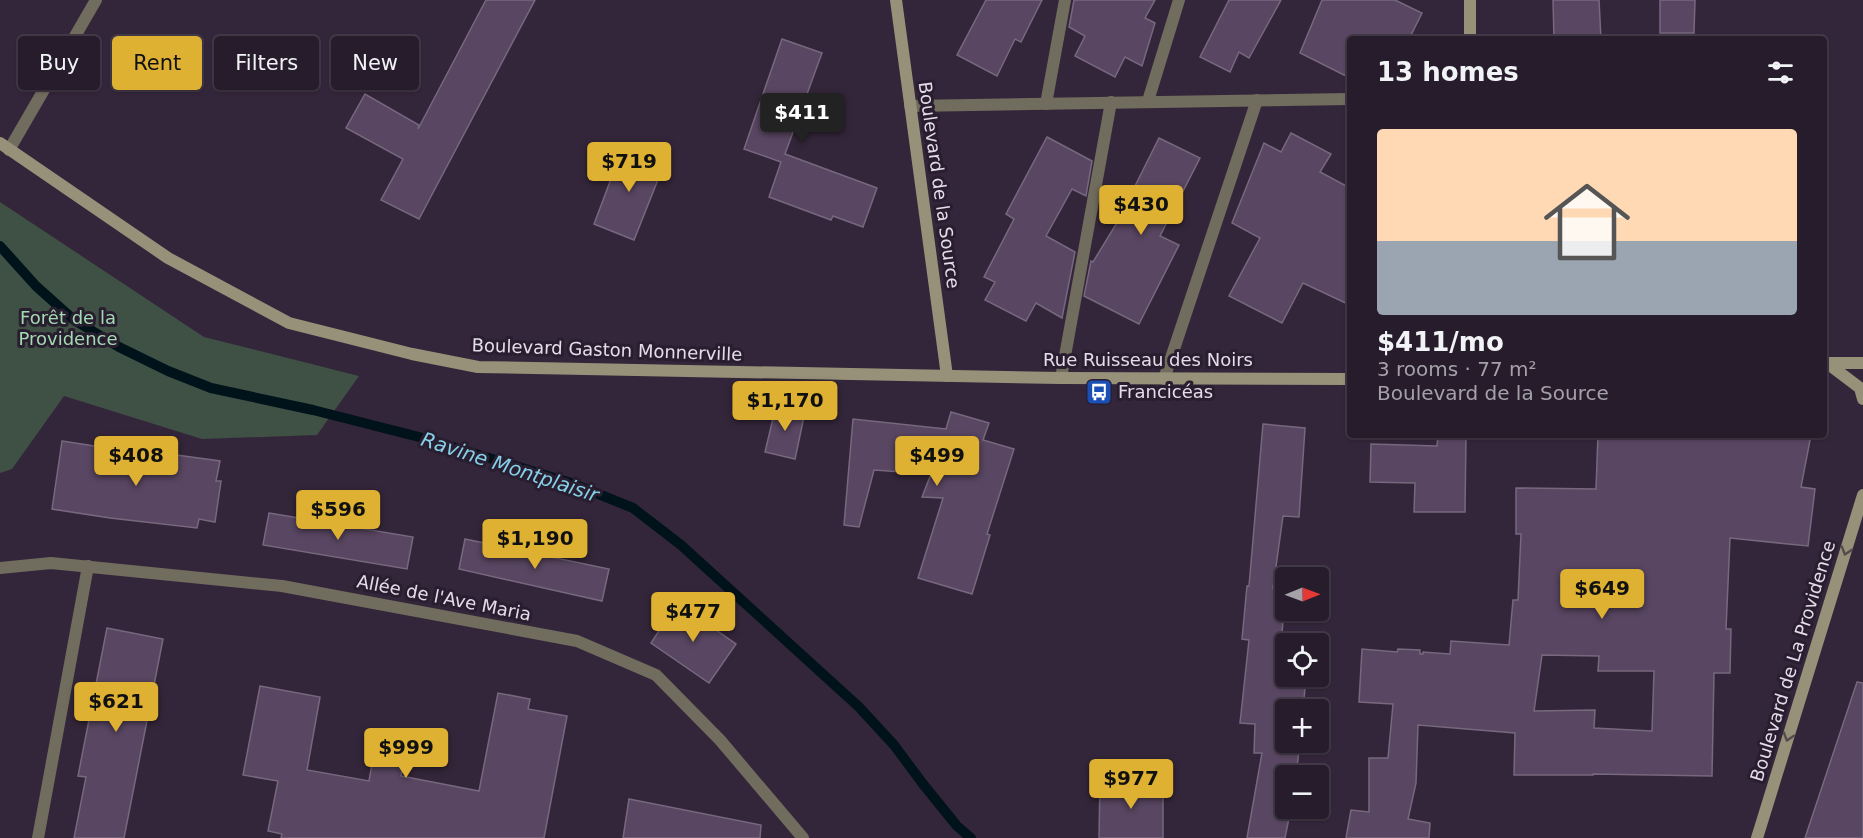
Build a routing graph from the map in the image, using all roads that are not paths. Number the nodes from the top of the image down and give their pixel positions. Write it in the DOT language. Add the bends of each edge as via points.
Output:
graph roads {
  1 [pos="96,0"];
  2 [pos="896,0"];
  3 [pos="1065,0"];
  4 [pos="1179,0"];
  5 [pos="1470,0"];
  6 [pos="1470,36"];
  7 [pos="1347,99"];
  8 [pos="1257,100"];
  9 [pos="1148,101"];
  10 [pos="1111,102"];
  11 [pos="1046,104"];
  12 [pos="910,106"];
  13 [pos="5,146"];
  14 [pos="1827,363"];
  15 [pos="1863,363"];
  16 [pos="1827,364"];
  17 [pos="947,375"];
  18 [pos="1060,378"];
  19 [pos="1164,379"];
  20 [pos="1347,379"];
  21 [pos="1863,399"];
  22 [pos="1863,495"];
  23 [pos="88,566"];
  24 [pos="0,568"];
  25 [pos="38,838"];
  26 [pos="803,838"];
  27 [pos="1757,838"];
  1 -- 13 [label="street"];
  2 -- 12 [label="street, Boulevard de la Source"];
  3 -- 11 [label="street"];
  4 -- 9 [label="street"];
  5 -- 6 [label="street"];
  7 -- 8 [label="street"];
  8 -- 9 [label="street"];
  8 -- 19 [label="street"];
  9 -- 10 [label="street"];
  10 -- 11 [label="street"];
  10 -- 18 [label="street"];
  11 -- 12 [label="street"];
  12 -- 17 [label="street, Boulevard de la Source"];
  13 -- 17 [label="street, Boulevard Gaston Monnerville" via="168,258 289,323 412,354 478,367"];
  14 -- 15 [label="street"];
  16 -- 21 [label="street" via="1860,388"];
  17 -- 18 [label="street, Rue Ruisseau des Noirs"];
  18 -- 19 [label="street, Rue Ruisseau des Noirs"];
  19 -- 20 [label="street, Rue Ruisseau des Noirs"];
  22 -- 27 [label="street, Boulevard de La Providence, one-way"];
  23 -- 24 [label="street, Allée de l'Ave Maria" via="51,563"];
  23 -- 25 [label="street"];
  23 -- 26 [label="street, Allée de l'Ave Maria" via="282,586 577,641 656,675 720,740"];
}
